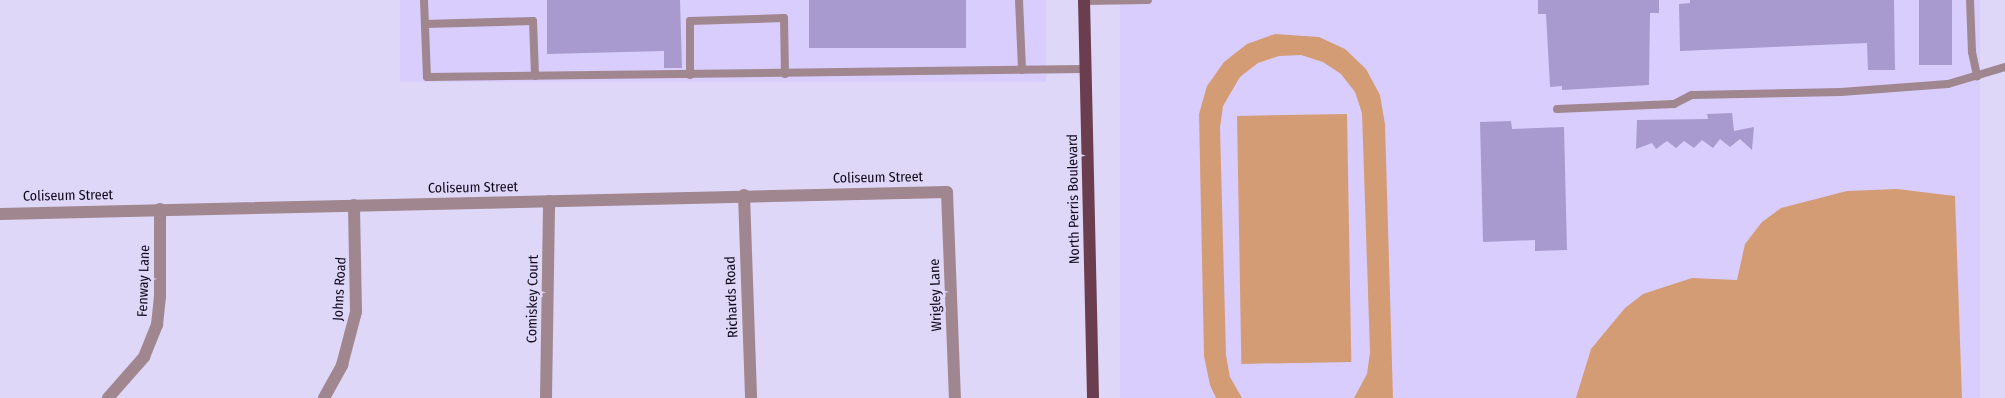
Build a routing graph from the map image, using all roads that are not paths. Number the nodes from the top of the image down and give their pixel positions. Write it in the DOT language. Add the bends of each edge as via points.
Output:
graph roads {
  1 [pos="424,0"];
  2 [pos="1019,0"];
  3 [pos="1084,0"];
  4 [pos="1148,0"];
  5 [pos="1970,0"];
  6 [pos="425,24"];
  7 [pos="2005,67"];
  8 [pos="1086,69"];
  9 [pos="1022,70"];
  10 [pos="785,74"];
  11 [pos="690,75"];
  12 [pos="535,76"];
  13 [pos="1977,76"];
  14 [pos="1556,109"];
  15 [pos="947,192"];
  16 [pos="744,196"];
  17 [pos="549,201"];
  18 [pos="354,205"];
  19 [pos="160,209"];
  20 [pos="0,214"];
  21 [pos="108,398"];
  22 [pos="324,398"];
  23 [pos="546,398"];
  24 [pos="751,398"];
  25 [pos="955,398"];
  26 [pos="1093,398"];
  1 -- 6 [label="lane"];
  2 -- 9 [label="lane"];
  3 -- 4 [label="lane"];
  3 -- 8 [label="main road, North Perris Boulevard"];
  5 -- 13 [label="lane" via="1972,52"];
  6 -- 12 [label="lane" via="427,77"];
  6 -- 12 [label="lane" via="533,21"];
  7 -- 13 [label="lane"];
  8 -- 9 [label="lane"];
  8 -- 26 [label="main road, North Perris Boulevard"];
  9 -- 10 [label="lane"];
  10 -- 11 [label="lane"];
  10 -- 11 [label="lane" via="784,18 690,21"];
  11 -- 12 [label="lane"];
  13 -- 14 [label="lane" via="1948,84 1842,92 1692,95 1674,104"];
  15 -- 16 [label="street, Coliseum Street"];
  15 -- 25 [label="street, Wrigley Lane"];
  16 -- 17 [label="street, Coliseum Street"];
  16 -- 24 [label="street, Richards Road"];
  17 -- 18 [label="street, Coliseum Street"];
  17 -- 23 [label="street, Comiskey Court"];
  18 -- 19 [label="street, Coliseum Street"];
  18 -- 22 [label="street, Johns Road" via="356,312 342,365"];
  19 -- 20 [label="street, Coliseum Street"];
  19 -- 21 [label="street, Fenway Lane" via="157,325 144,357"];
}
